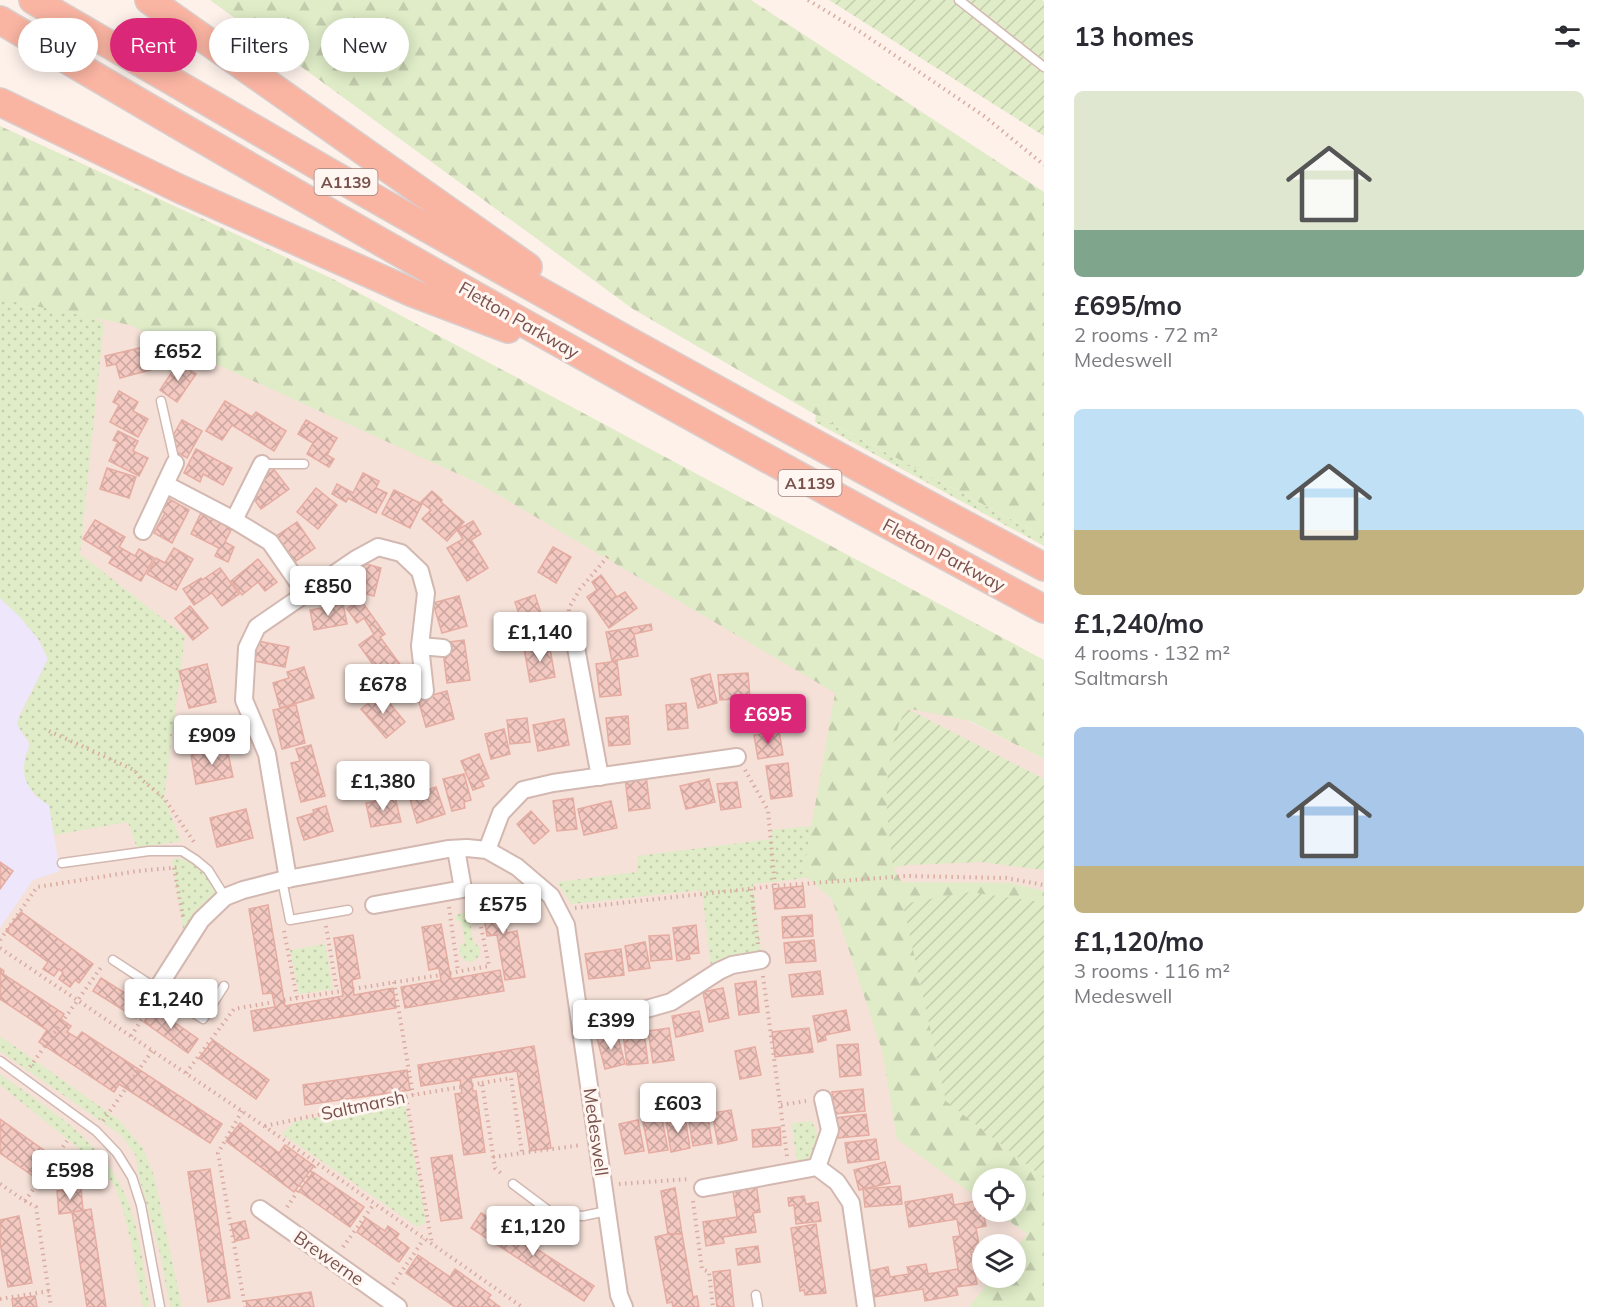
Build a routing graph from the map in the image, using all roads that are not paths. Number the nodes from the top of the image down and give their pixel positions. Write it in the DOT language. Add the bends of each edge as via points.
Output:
graph roads {
  1 [pos="33,0"];
  2 [pos="149,0"];
  3 [pos="959,0"];
  4 [pos="0,20"];
  5 [pos="1044,67"];
  6 [pos="0,102"];
  7 [pos="588,359"];
  8 [pos="661,360"];
  9 [pos="161,402"];
  10 [pos="176,463"];
  11 [pos="262,464"];
  12 [pos="304,464"];
  13 [pos="165,484"];
  14 [pos="234,520"];
  15 [pos="143,531"];
  16 [pos="1044,567"];
  17 [pos="306,594"];
  18 [pos="1044,609"];
  19 [pos="572,626"];
  20 [pos="420,646"];
  21 [pos="443,648"];
  22 [pos="425,691"];
  23 [pos="737,757"];
  24 [pos="600,777"];
  25 [pos="456,849"];
  26 [pos="487,850"];
  27 [pos="62,863"];
  28 [pos="285,880"];
  29 [pos="227,896"];
  30 [pos="374,905"];
  31 [pos="348,910"];
  32 [pos="113,960"];
  33 [pos="761,960"];
  34 [pos="224,986"];
  35 [pos="159,990"];
  36 [pos="580,1021"];
  37 [pos="0,1061"];
  38 [pos="823,1099"];
  39 [pos="817,1167"];
  40 [pos="513,1184"];
  41 [pos="703,1188"];
  42 [pos="260,1209"];
  43 [pos="607,1211"];
  44 [pos="756,1294"];
  45 [pos="160,1307"];
  46 [pos="398,1307"];
  47 [pos="624,1307"];
  48 [pos="758,1307"];
  49 [pos="866,1307"];
  1 -- 8 [label="highway, Fletton Parkway / A1139"];
  2 -- 8 [label="highway"];
  3 -- 5 [label="lane"];
  4 -- 7 [label="highway, Fletton Parkway / A1139"];
  6 -- 7 [label="highway" via="180,189 412,293"];
  7 -- 18 [label="highway, Fletton Parkway / A1139"];
  8 -- 16 [label="highway, Fletton Parkway / A1139"];
  9 -- 10 [label="lane"];
  10 -- 13 [label="street"];
  11 -- 12 [label="lane"];
  11 -- 14 [label="street"];
  13 -- 14 [label="street"];
  13 -- 15 [label="street"];
  14 -- 17 [label="street" via="270,542"];
  17 -- 20 [label="street" via="378,547 400,553 420,571 426,593"];
  17 -- 28 [label="street" via="257,627 247,648 244,700 267,754"];
  19 -- 24 [label="street"];
  20 -- 21 [label="street"];
  20 -- 22 [label="street"];
  23 -- 24 [label="street"];
  24 -- 26 [label="street" via="523,790 501,813"];
  25 -- 26 [label="street, Medeswell"];
  25 -- 28 [label="street, Medeswell"];
  25 -- 30 [label="street" via="464,889"];
  26 -- 36 [label="street, Medeswell" via="517,867 551,896 560,910 566,925"];
  27 -- 29 [label="lane" via="149,850 182,851 208,870"];
  28 -- 29 [label="street, Medeswell"];
  28 -- 31 [label="lane" via="290,920"];
  29 -- 35 [label="street" via="201,920"];
  32 -- 35 [label="lane"];
  33 -- 36 [label="street" via="719,971 671,1002"];
  34 -- 35 [label="lane" via="203,1018"];
  36 -- 43 [label="street, Medeswell"];
  37 -- 45 [label="lane" via="96,1131 132,1177 145,1222"];
  38 -- 39 [label="street" via="830,1130"];
  39 -- 41 [label="street"];
  39 -- 49 [label="street" via="837,1182 851,1203"];
  40 -- 43 [label="lane" via="553,1214 584,1216"];
  42 -- 46 [label="street, Brewerne"];
  43 -- 47 [label="street, Medeswell"];
  44 -- 48 [label="lane"];
}
